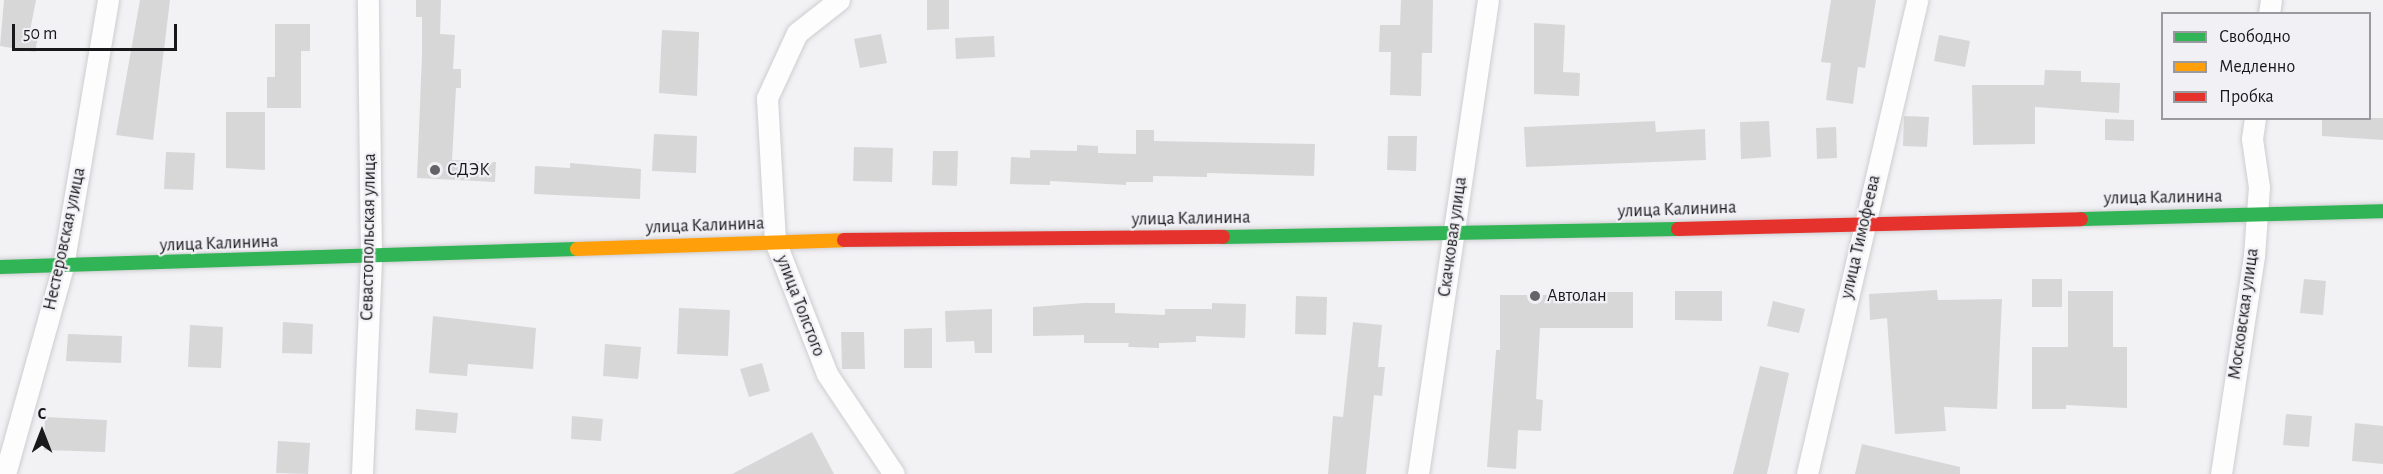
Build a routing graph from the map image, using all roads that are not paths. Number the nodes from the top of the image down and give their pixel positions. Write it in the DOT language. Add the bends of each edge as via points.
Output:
graph roads {
  1 [pos="108,0"];
  2 [pos="368,0"];
  3 [pos="839,0"];
  4 [pos="1488,0"];
  5 [pos="1917,0"];
  6 [pos="2255,120"];
  7 [pos="2383,211"];
  8 [pos="2254,214"];
  9 [pos="1864,222"];
  10 [pos="1453,235"];
  11 [pos="775,241"];
  12 [pos="371,258"];
  13 [pos="63,266"];
  14 [pos="0,267"];
  15 [pos="5,474"];
  16 [pos="362,474"];
  17 [pos="894,474"];
  18 [pos="1418,474"];
  19 [pos="1807,474"];
  20 [pos="2221,474"];
  1 -- 13 [label="street, Нестеровская улица"];
  2 -- 12 [label="street, Севастопольская улица"];
  3 -- 11 [label="street, улица Толстого" via="797,33 767,98"];
  4 -- 10 [label="street, Скачковая улица"];
  5 -- 9 [label="street, улица Тимофеева"];
  6 -- 8 [label="street, Московская улица" via="2252,139 2259,187"];
  7 -- 8 [label="main road, улица Калинина"];
  8 -- 9 [label="main road, улица Калинина"];
  8 -- 20 [label="street, Московская улица" via="2254,256"];
  9 -- 10 [label="main road, улица Калинина"];
  9 -- 19 [label="street, улица Тимофеева"];
  10 -- 11 [label="main road, улица Калинина"];
  10 -- 18 [label="street, Скачковая улица"];
  11 -- 12 [label="main road, улица Калинина"];
  11 -- 17 [label="street, улица Толстого" via="827,374"];
  12 -- 13 [label="main road, улица Калинина"];
  12 -- 16 [label="street, Севастопольская улица"];
  13 -- 14 [label="main road, улица Калинина"];
  13 -- 15 [label="street, Нестеровская улица"];
}
